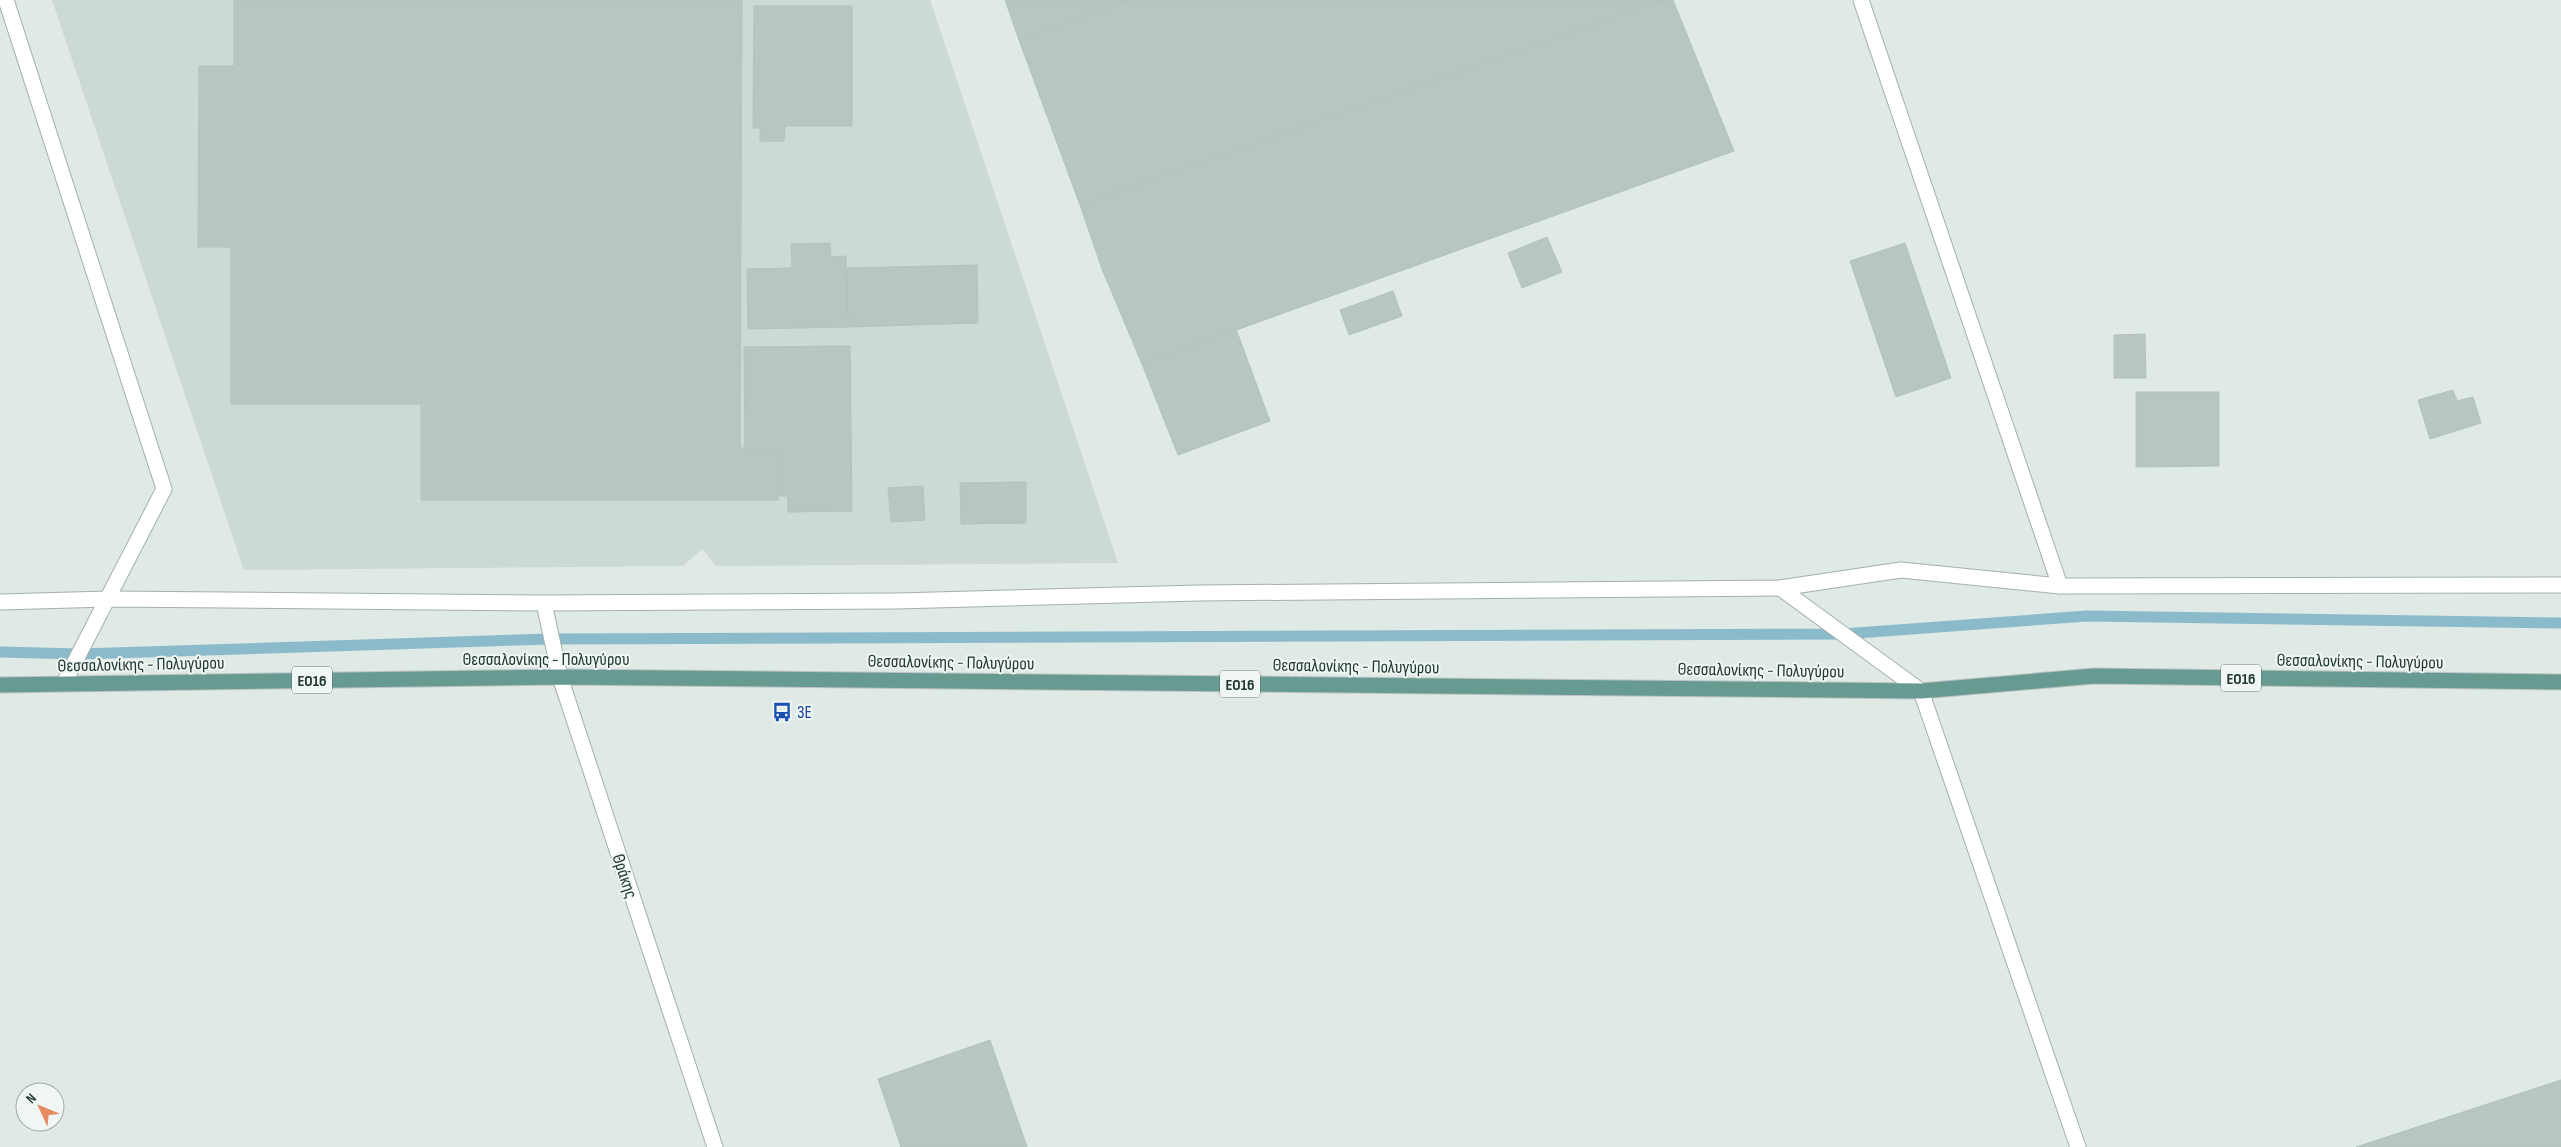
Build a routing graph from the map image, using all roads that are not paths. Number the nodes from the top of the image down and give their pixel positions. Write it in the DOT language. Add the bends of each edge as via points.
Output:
graph roads {
  1 [pos="6,0"];
  2 [pos="1860,0"];
  3 [pos="2561,585"];
  4 [pos="2060,586"];
  5 [pos="1780,588"];
  6 [pos="108,599"];
  7 [pos="0,602"];
  8 [pos="544,603"];
  9 [pos="560,677"];
  10 [pos="2561,682"];
  11 [pos="64,684"];
  12 [pos="0,685"];
  13 [pos="1921,691"];
  14 [pos="715,1147"];
  15 [pos="2078,1147"];
  1 -- 6 [label="street" via="164,489"];
  2 -- 4 [label="street"];
  3 -- 4 [label="street"];
  4 -- 5 [label="street" via="1901,570"];
  5 -- 8 [label="street" via="1198,593 896,602"];
  5 -- 13 [label="street"];
  6 -- 7 [label="street"];
  6 -- 8 [label="street"];
  6 -- 11 [label="street"];
  8 -- 9 [label="street, Θράκης"];
  9 -- 11 [label="main road, Θεσσαλονίκης - Πολυγύρου / ΕΟ16"];
  9 -- 13 [label="main road, Θεσσαλονίκης - Πολυγύρου / ΕΟ16"];
  9 -- 14 [label="street, Θράκης"];
  10 -- 13 [label="main road, Θεσσαλονίκης - Πολυγύρου / ΕΟ16" via="2094,676"];
  11 -- 12 [label="main road, Θεσσαλονίκης - Πολυγύρου / ΕΟ16"];
  13 -- 15 [label="street"];
}
